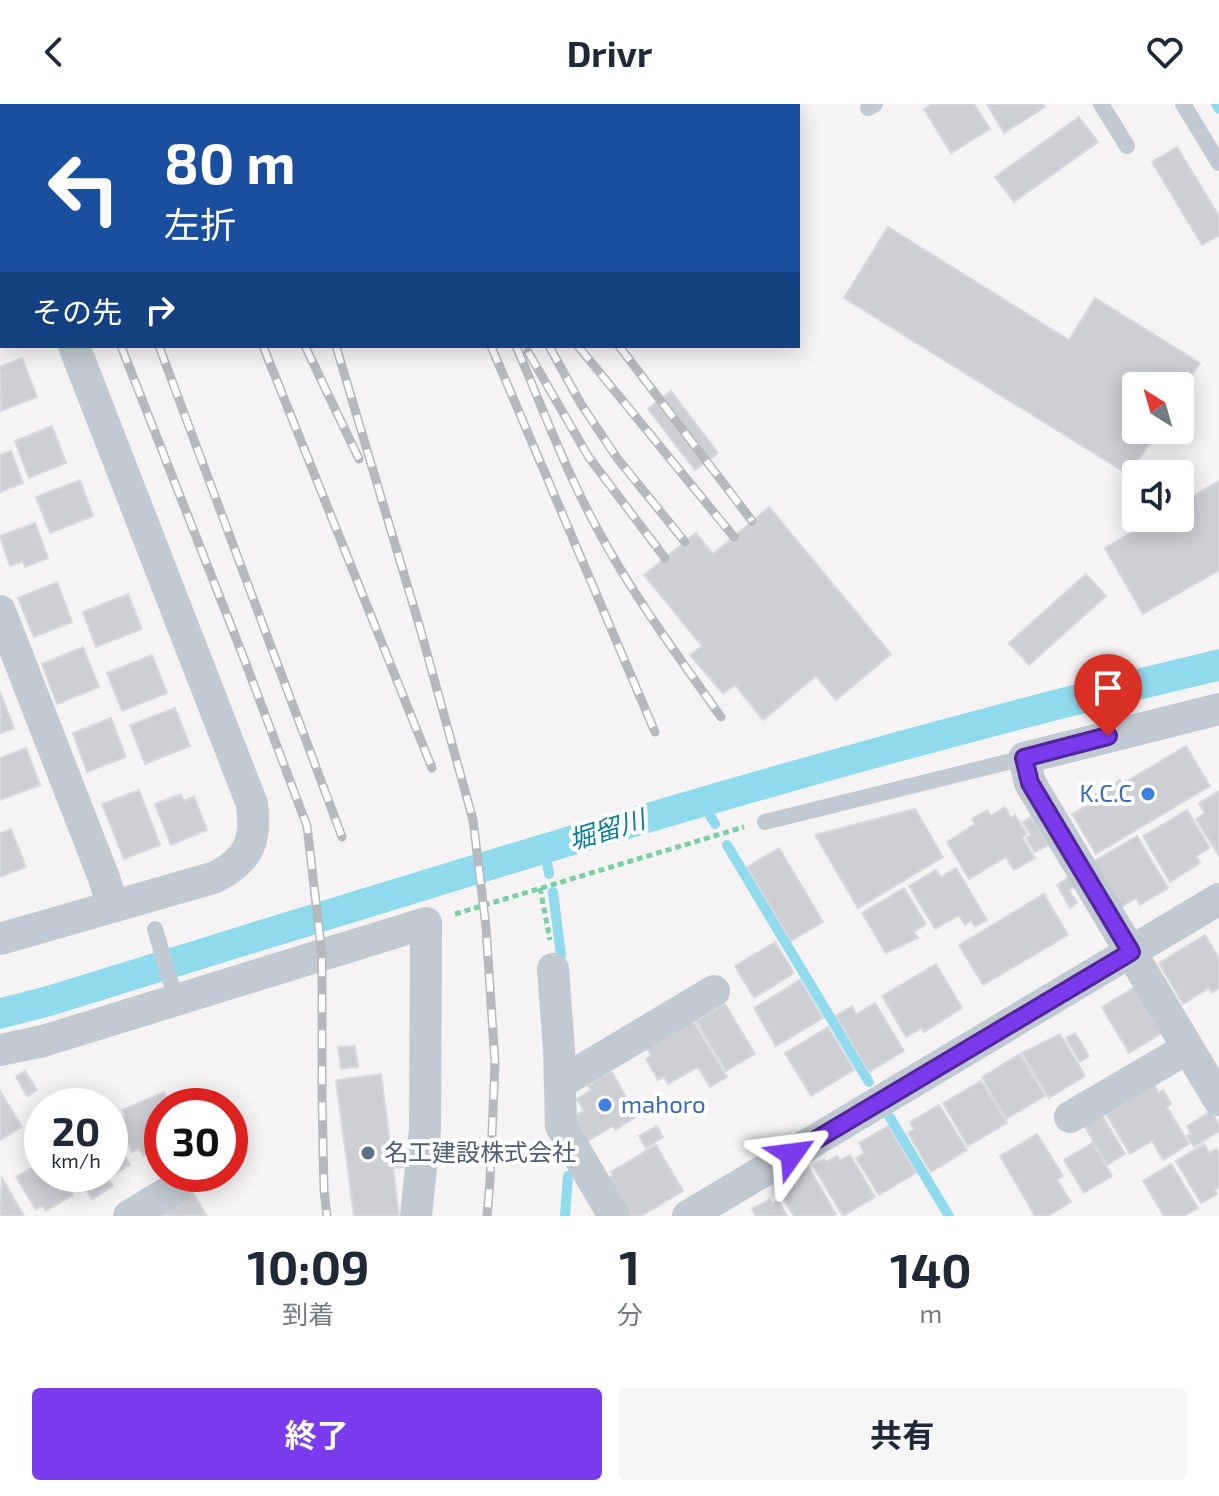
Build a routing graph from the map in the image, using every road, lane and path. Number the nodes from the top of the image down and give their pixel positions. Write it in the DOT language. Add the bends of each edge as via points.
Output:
graph roads {
  1 [pos="1101,104"];
  2 [pos="1183,104"];
  3 [pos="1127,146"];
  4 [pos="1219,163"];
  5 [pos="75,348"];
  6 [pos="0,611"];
  7 [pos="1219,709"];
  8 [pos="1024,758"];
  9 [pos="765,822"];
  10 [pos="540,888"];
  11 [pos="1219,899"];
  12 [pos="113,907"];
  13 [pos="426,923"];
  14 [pos="155,929"];
  15 [pos="0,939"];
  16 [pos="1131,952"];
  17 [pos="553,969"];
  18 [pos="714,991"];
  19 [pos="175,995"];
  20 [pos="1188,1048"];
  21 [pos="0,1050"];
  22 [pos="560,1083"];
  23 [pos="1219,1100"];
  24 [pos="1070,1117"];
  25 [pos="169,1192"];
  26 [pos="129,1216"];
  27 [pos="416,1216"];
  28 [pos="614,1216"];
  29 [pos="688,1216"];
  1 -- 3 [label="lane"];
  2 -- 4 [label="lane"];
  5 -- 12 [label="street" via="252,804 255,826 249,848 226,872"];
  6 -- 12 [label="street"];
  7 -- 8 [label="street"];
  8 -- 9 [label="lane"];
  8 -- 16 [label="street" via="1030,783"];
  9 -- 10 [label="path"];
  10 -- 13 [label="path"];
  10 -- 17 [label="path"];
  11 -- 16 [label="street"];
  12 -- 15 [label="street"];
  13 -- 19 [label="street"];
  13 -- 27 [label="street" via="425,1129"];
  14 -- 19 [label="lane"];
  16 -- 20 [label="street"];
  16 -- 29 [label="street"];
  17 -- 22 [label="street"];
  18 -- 22 [label="street"];
  19 -- 21 [label="street" via="43,1041"];
  20 -- 23 [label="street"];
  20 -- 24 [label="street"];
  22 -- 28 [label="street" via="561,1126"];
  25 -- 26 [label="street"];
}
